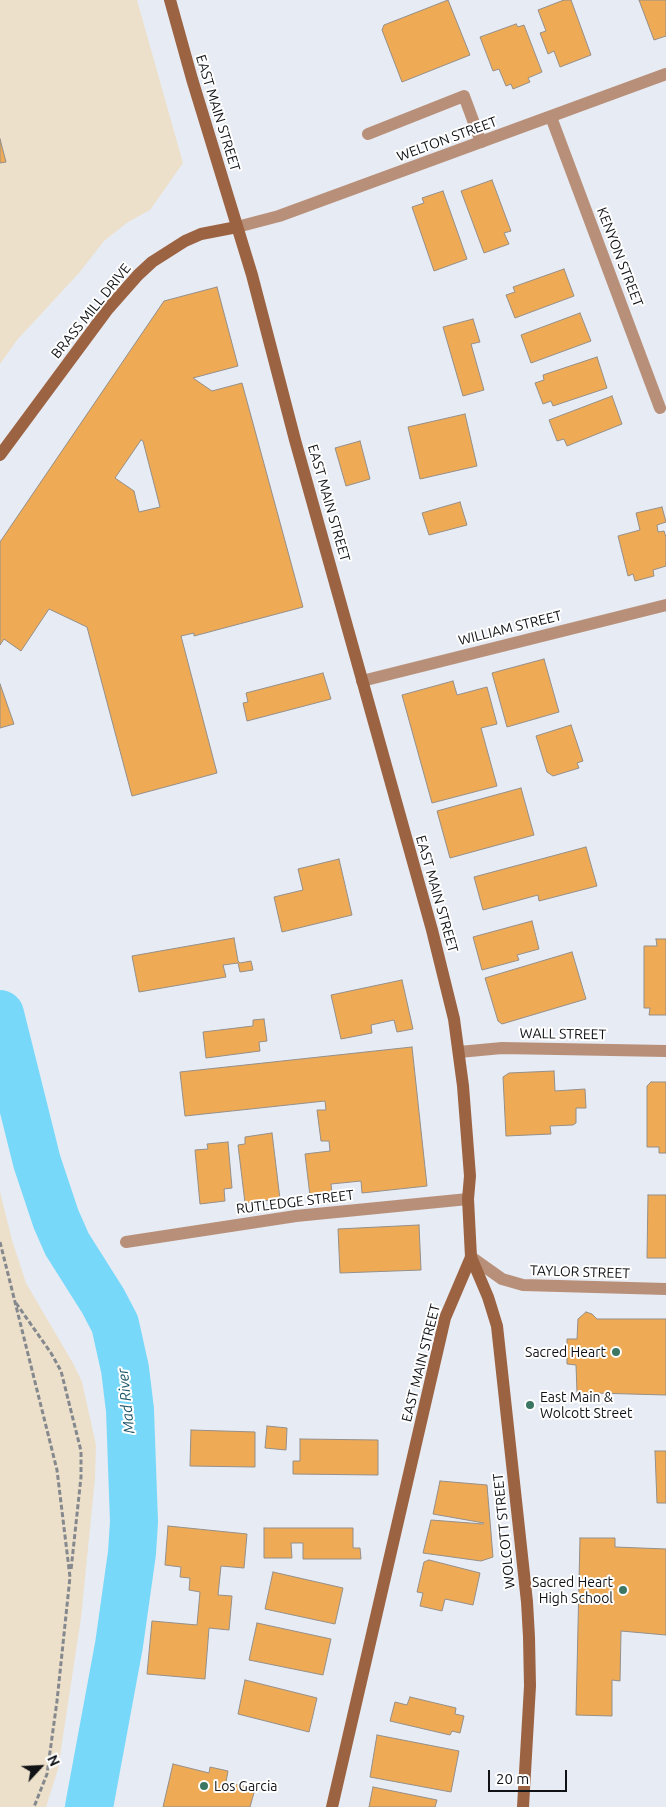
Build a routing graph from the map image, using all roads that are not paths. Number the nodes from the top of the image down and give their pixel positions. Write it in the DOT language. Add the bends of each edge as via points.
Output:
graph roads {
  1 [pos="170,0"];
  2 [pos="666,74"];
  3 [pos="551,117"];
  4 [pos="368,134"];
  5 [pos="481,142"];
  6 [pos="237,226"];
  7 [pos="660,408"];
  8 [pos="0,455"];
  9 [pos="666,604"];
  10 [pos="362,681"];
  11 [pos="666,1051"];
  12 [pos="459,1052"];
  13 [pos="468,1199"];
  14 [pos="126,1242"];
  15 [pos="470,1257"];
  16 [pos="666,1289"];
  17 [pos="332,1807"];
  18 [pos="523,1807"];
  1 -- 6 [label="main road, EAST MAIN STREET"];
  2 -- 3 [label="street, WELTON STREET"];
  3 -- 5 [label="street, WELTON STREET"];
  3 -- 7 [label="street, KENYON STREET"];
  4 -- 5 [label="street" via="464,96"];
  5 -- 6 [label="street, WELTON STREET" via="274,218"];
  6 -- 8 [label="main road, BRASS MILL DRIVE" via="185,241 138,275 108,309"];
  6 -- 10 [label="main road, EAST MAIN STREET"];
  9 -- 10 [label="street, WILLIAM STREET"];
  10 -- 12 [label="main road, EAST MAIN STREET" via="435,942"];
  11 -- 12 [label="street, WALL STREET" via="502,1048"];
  12 -- 13 [label="main road, EAST MAIN STREET" via="469,1156"];
  13 -- 14 [label="street, RUTLEDGE STREET" via="296,1216"];
  13 -- 15 [label="main road, EAST MAIN STREET"];
  15 -- 16 [label="street, TAYLOR STREET" via="502,1280 523,1285"];
  15 -- 17 [label="main road, EAST MAIN STREET" via="445,1318"];
  15 -- 18 [label="main road, WOLCOTT STREET" via="497,1326 527,1602 530,1686"];
}
